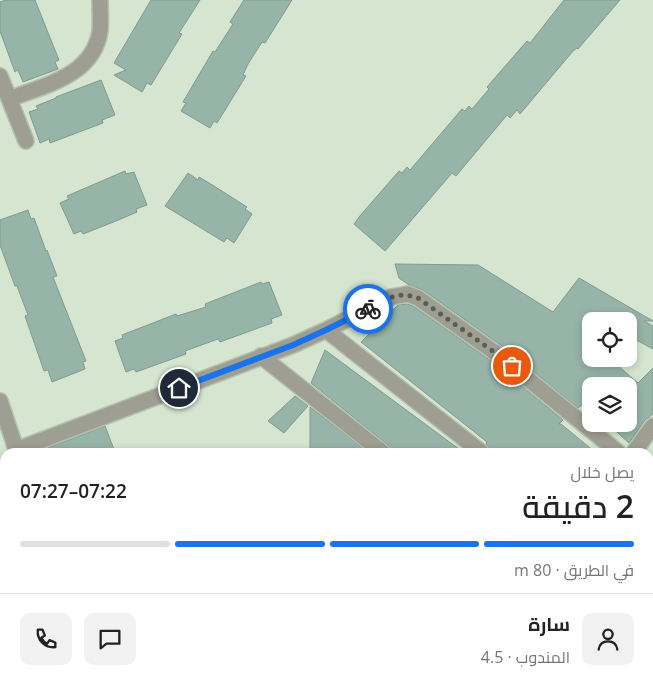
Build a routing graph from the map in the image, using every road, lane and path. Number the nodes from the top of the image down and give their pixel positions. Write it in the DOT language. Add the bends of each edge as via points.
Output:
graph roads {
  1 [pos="100,0"];
  2 [pos="0,76"];
  3 [pos="9,99"];
  4 [pos="26,141"];
  5 [pos="326,330"];
  6 [pos="261,356"];
  7 [pos="0,401"];
  8 [pos="653,426"];
  9 [pos="16,448"];
  10 [pos="25,448"];
  11 [pos="377,448"];
  12 [pos="477,448"];
  13 [pos="613,448"];
  14 [pos="637,448"];
  1 -- 3 [label="street" via="99,36 86,62 68,76"];
  2 -- 3 [label="street"];
  3 -- 4 [label="street"];
  5 -- 6 [label="street"];
  5 -- 12 [label="street"];
  5 -- 13 [label="street" via="391,297 408,294 418,298 497,354"];
  6 -- 10 [label="street"];
  6 -- 11 [label="street"];
  7 -- 9 [label="street"];
  8 -- 14 [label="street"];
}
